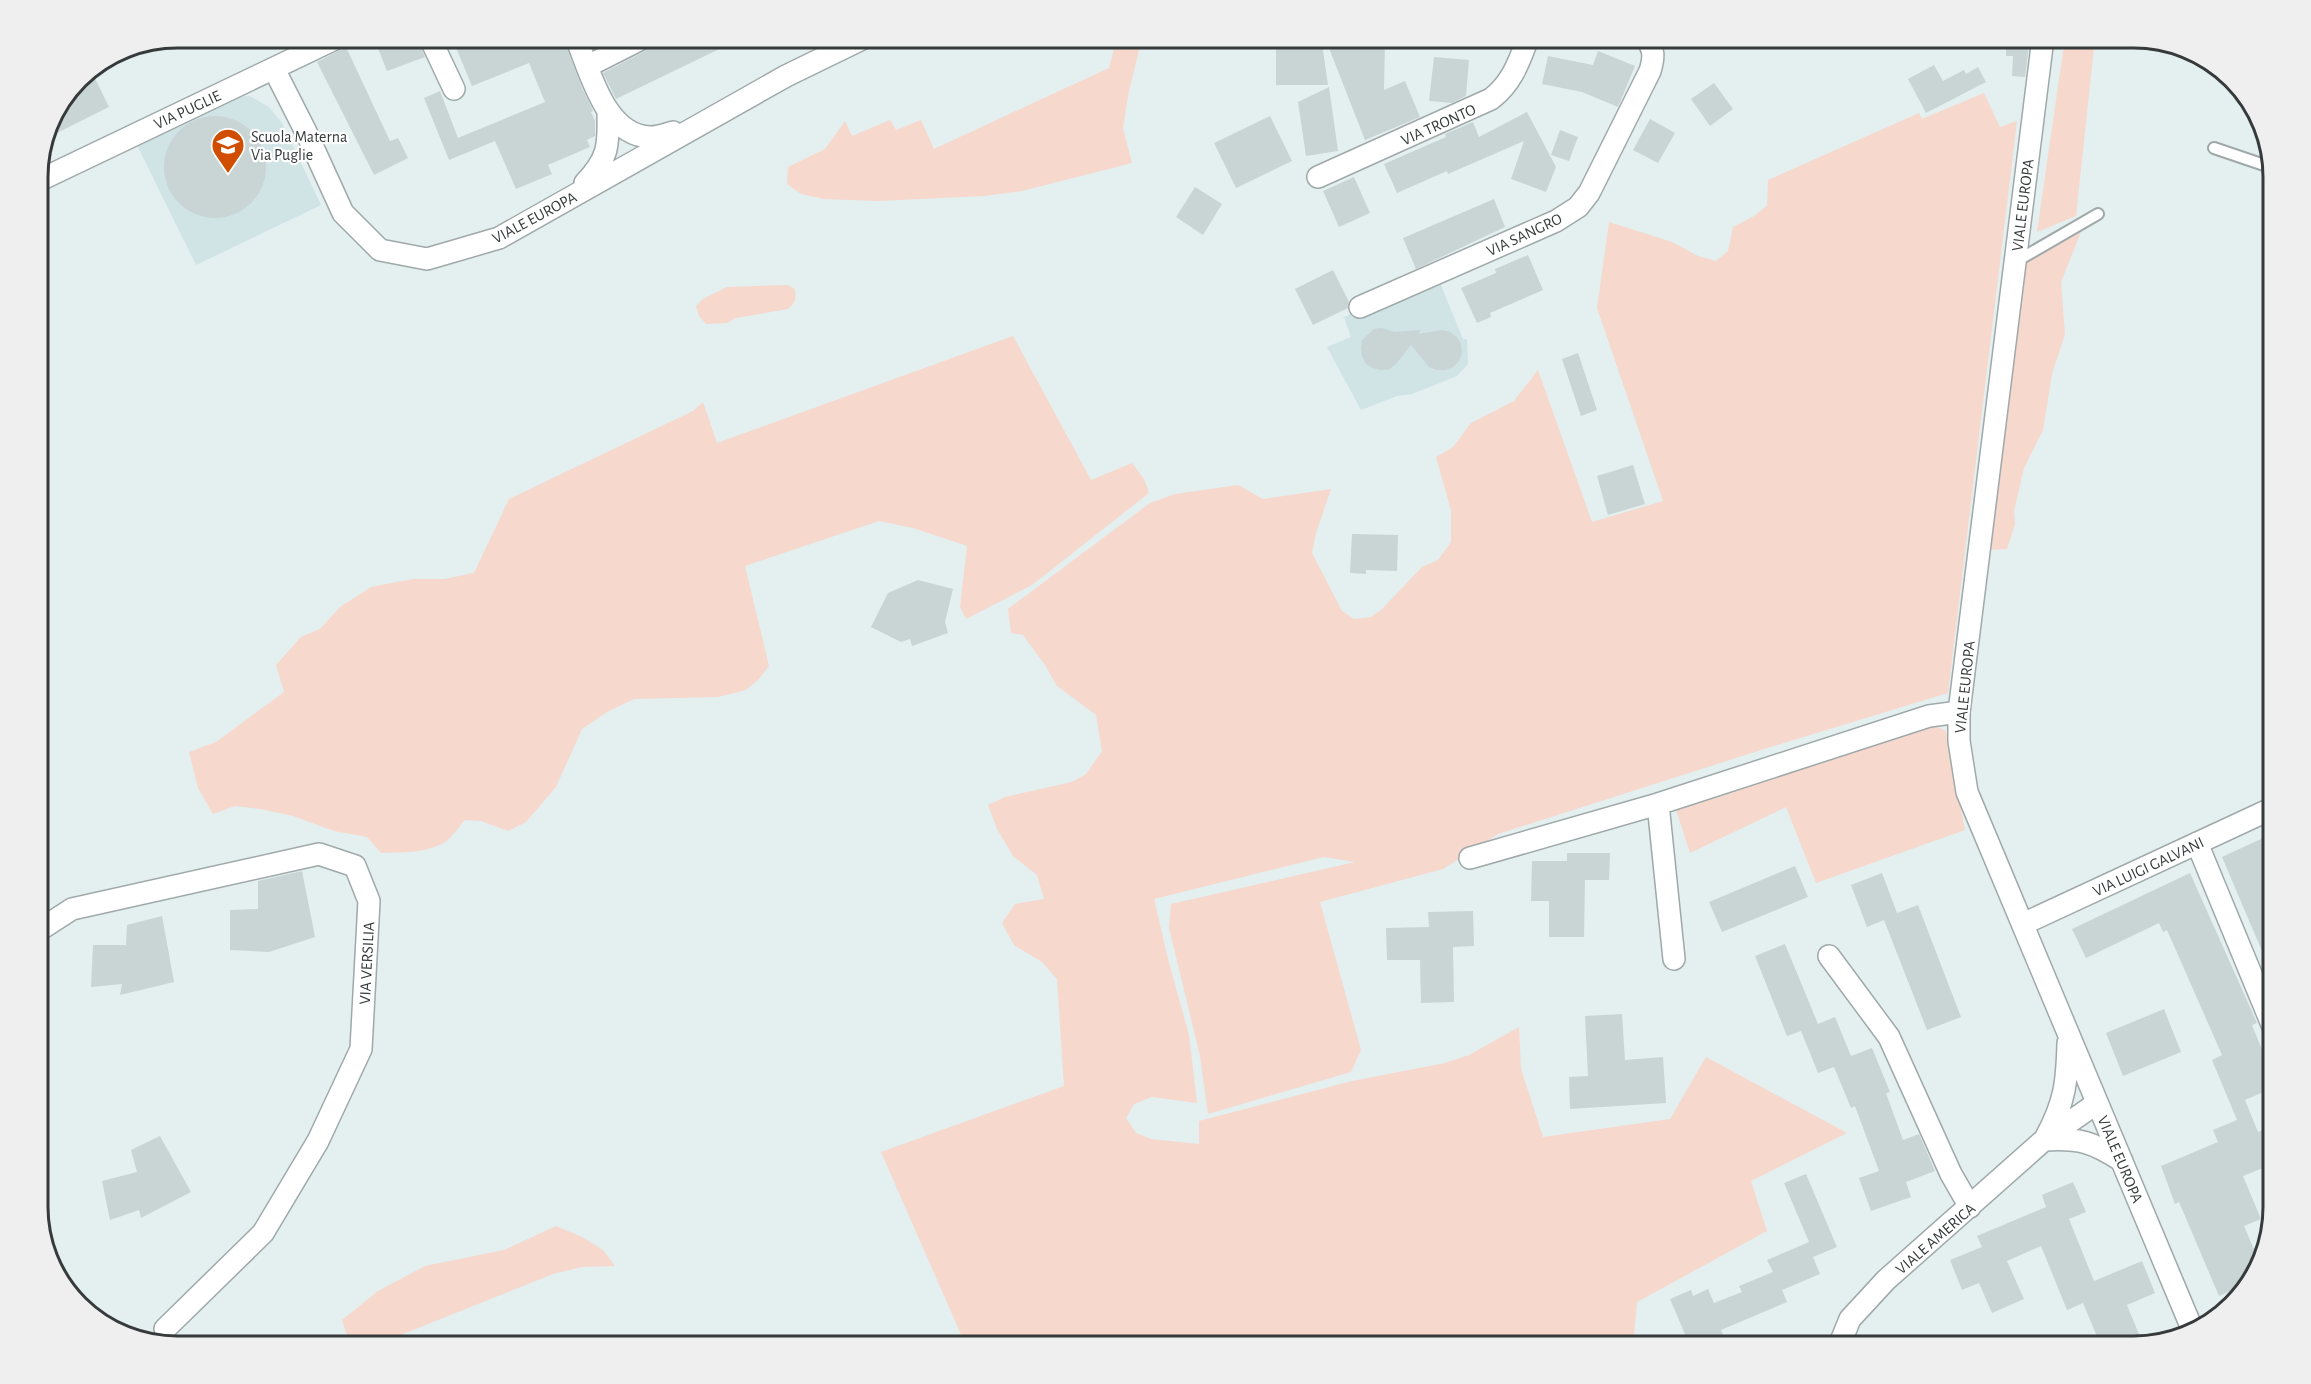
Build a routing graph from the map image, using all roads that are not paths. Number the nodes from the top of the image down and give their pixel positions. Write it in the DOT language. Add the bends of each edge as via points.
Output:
graph roads {
  1 [pos="317,48"];
  2 [pos="435,48"];
  3 [pos="580,48"];
  4 [pos="623,48"];
  5 [pos="843,48"];
  6 [pos="1524,48"];
  7 [pos="1652,48"];
  8 [pos="2042,48"];
  9 [pos="588,66"];
  10 [pos="274,69"];
  11 [pos="454,89"];
  12 [pos="608,113"];
  13 [pos="694,128"];
  14 [pos="2214,148"];
  15 [pos="2263,164"];
  16 [pos="48,176"];
  17 [pos="1318,177"];
  18 [pos="571,198"];
  19 [pos="2098,214"];
  20 [pos="2015,262"];
  21 [pos="1360,307"];
  22 [pos="1959,712"];
  23 [pos="1658,804"];
  24 [pos="2263,813"];
  25 [pos="2197,843"];
  26 [pos="1470,858"];
  27 [pos="2022,924"];
  28 [pos="48,925"];
  29 [pos="1829,956"];
  30 [pos="1674,959"];
  31 [pos="2263,1003"];
  32 [pos="2069,1036"];
  33 [pos="2097,1103"];
  34 [pos="2044,1140"];
  35 [pos="2122,1161"];
  36 [pos="1970,1207"];
  37 [pos="2190,1323"];
  38 [pos="165,1329"];
  39 [pos="1843,1336"];
  1 -- 10 [label="street, VIA PUGLIE"];
  2 -- 11 [label="street"];
  3 -- 9 [label="street"];
  4 -- 9 [label="street"];
  5 -- 13 [label="street, VIALE EUROPA"];
  6 -- 17 [label="street, VIA TRONTO" via="1512,77 1491,99"];
  7 -- 21 [label="street, VIA SANGRO" via="1650,70 1578,207"];
  8 -- 20 [label="street, VIALE EUROPA"];
  9 -- 12 [label="street"];
  10 -- 16 [label="street, VIA PUGLIE"];
  10 -- 18 [label="street, VIALE EUROPA" via="343,213 380,250 427,259 499,238"];
  12 -- 13 [label="street" via="618,124 640,136"];
  12 -- 18 [label="street" via="605,157"];
  13 -- 18 [label="street, VIALE EUROPA"];
  14 -- 15 [label="lane"];
  19 -- 20 [label="lane"];
  20 -- 22 [label="street, VIALE EUROPA"];
  22 -- 23 [label="street" via="1929,716"];
  22 -- 27 [label="street, VIALE EUROPA" via="1967,792"];
  23 -- 26 [label="street"];
  23 -- 30 [label="street"];
  24 -- 25 [label="street, VIA LUIGI GALVANI"];
  25 -- 27 [label="street, VIA LUIGI GALVANI"];
  25 -- 31 [label="street"];
  27 -- 32 [label="street, VIALE EUROPA"];
  28 -- 38 [label="street, VIA VERSILIA" via="72,909 319,854 355,866 369,901 361,1049 318,1141 263,1233"];
  29 -- 36 [label="street" via="1889,1037"];
  32 -- 33 [label="street, VIALE EUROPA"];
  32 -- 34 [label="street" via="2062,1103"];
  33 -- 34 [label="street, VIALE AMERICA"];
  33 -- 35 [label="street, VIALE EUROPA"];
  34 -- 35 [label="street" via="2086,1141"];
  34 -- 36 [label="street, VIALE AMERICA"];
  35 -- 37 [label="street, VIALE EUROPA"];
  36 -- 39 [label="street, VIALE AMERICA" via="1868,1299 1850,1319"];
}
